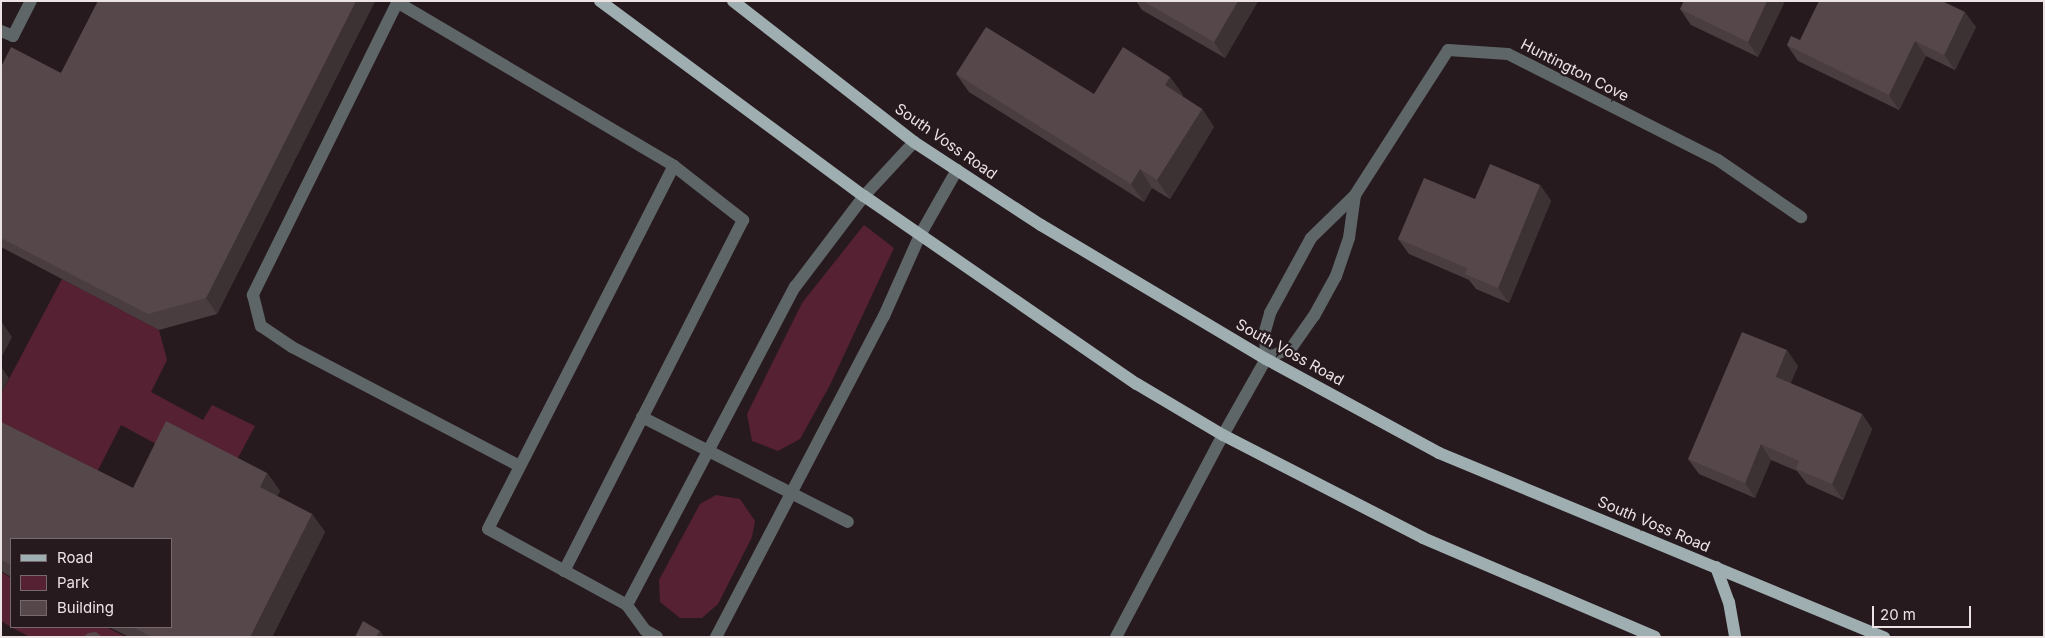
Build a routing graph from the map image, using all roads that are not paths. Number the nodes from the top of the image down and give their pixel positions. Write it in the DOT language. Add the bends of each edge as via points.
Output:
graph roads {
  1 [pos="31,1"];
  2 [pos="600,1"];
  3 [pos="733,1"];
  4 [pos="398,2"];
  5 [pos="1,31"];
  6 [pos="914,142"];
  7 [pos="674,166"];
  8 [pos="957,170"];
  9 [pos="1355,195"];
  10 [pos="864,196"];
  11 [pos="1801,217"];
  12 [pos="920,235"];
  13 [pos="1266,359"];
  14 [pos="642,417"];
  15 [pos="1223,435"];
  16 [pos="709,451"];
  17 [pos="520,466"];
  18 [pos="791,491"];
  19 [pos="848,522"];
  20 [pos="1716,568"];
  21 [pos="564,571"];
  22 [pos="627,605"];
  23 [pos="1648,635"];
  24 [pos="658,637"];
  25 [pos="716,637"];
  26 [pos="1116,637"];
  27 [pos="1735,637"];
  28 [pos="1884,637"];
  1 -- 5 [label="street" via="12,36"];
  2 -- 10 [label="main road"];
  3 -- 6 [label="main road, South Voss Road"];
  4 -- 7 [label="street"];
  4 -- 17 [label="street" via="253,295 261,326 292,347"];
  6 -- 8 [label="main road, South Voss Road"];
  6 -- 10 [label="street"];
  7 -- 14 [label="street" via="743,220"];
  7 -- 17 [label="street"];
  8 -- 12 [label="street"];
  8 -- 13 [label="main road, South Voss Road" via="1042,225"];
  9 -- 11 [label="street, Huntington Cove" via="1448,50 1508,54 1718,160"];
  9 -- 13 [label="street, Huntington Cove" via="1311,238 1270,313 1265,331"];
  9 -- 13 [label="street, Huntington Cove" via="1349,238 1336,276 1292,347"];
  10 -- 12 [label="main road"];
  10 -- 16 [label="street" via="795,287"];
  12 -- 15 [label="main road" via="1137,384"];
  12 -- 18 [label="street" via="884,316"];
  13 -- 15 [label="street"];
  13 -- 20 [label="main road, South Voss Road" via="1439,453"];
  14 -- 16 [label="street"];
  14 -- 21 [label="street"];
  15 -- 23 [label="main road" via="1423,538"];
  15 -- 26 [label="street"];
  16 -- 18 [label="street"];
  16 -- 22 [label="street"];
  17 -- 21 [label="street" via="488,529"];
  18 -- 19 [label="street"];
  18 -- 25 [label="street"];
  20 -- 27 [label="main road" via="1729,602"];
  20 -- 28 [label="main road, South Voss Road"];
  21 -- 22 [label="street"];
  22 -- 24 [label="street" via="644,630"];
}
